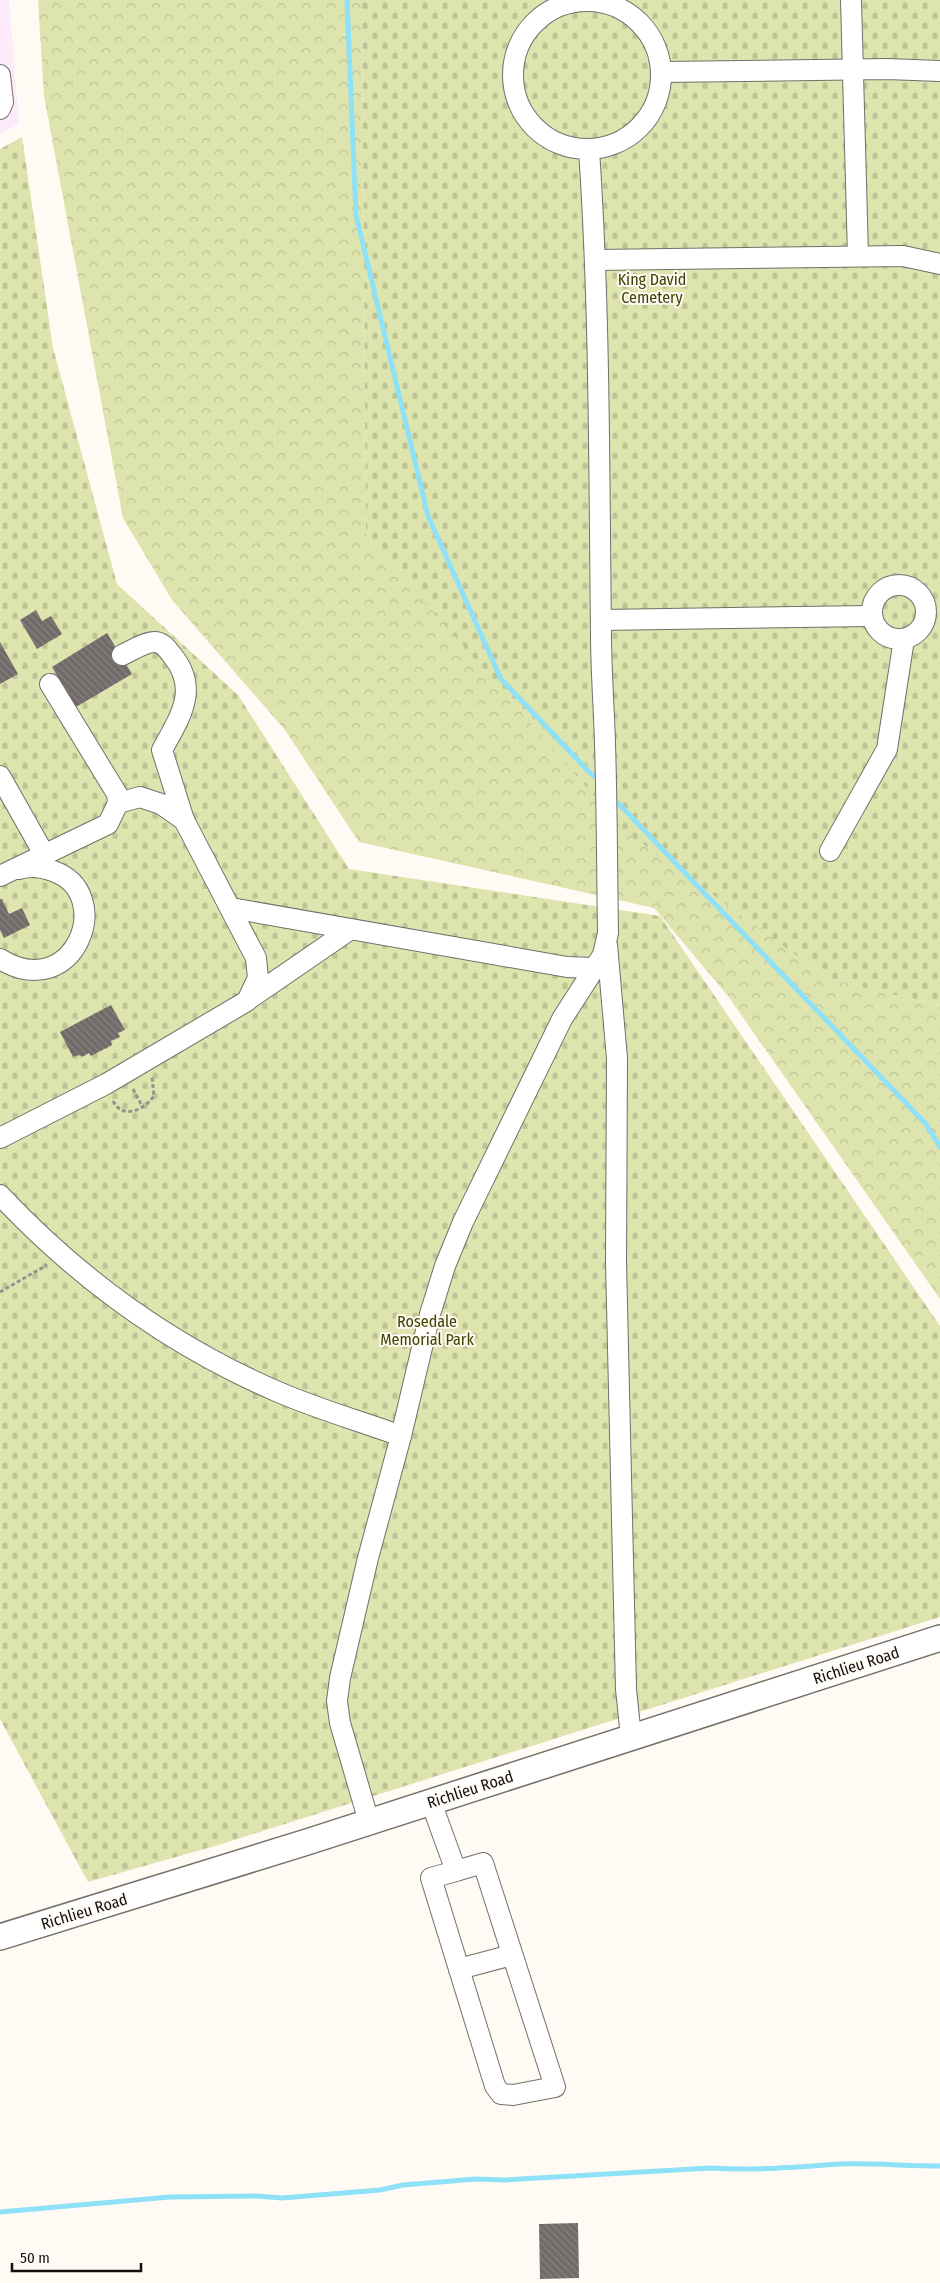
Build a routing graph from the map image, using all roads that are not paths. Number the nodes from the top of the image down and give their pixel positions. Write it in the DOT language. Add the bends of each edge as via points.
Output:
graph roads {
  1 [pos="587,0"];
  2 [pos="851,0"];
  3 [pos="853,70"];
  4 [pos="940,71"];
  5 [pos="662,72"];
  6 [pos="0,75"];
  7 [pos="0,109"];
  8 [pos="589,150"];
  9 [pos="858,256"];
  10 [pos="595,260"];
  11 [pos="940,264"];
  12 [pos="872,616"];
  13 [pos="600,620"];
  14 [pos="904,639"];
  15 [pos="122,655"];
  16 [pos="50,684"];
  17 [pos="0,776"];
  18 [pos="118,803"];
  19 [pos="184,820"];
  20 [pos="830,851"];
  21 [pos="44,854"];
  22 [pos="2,871"];
  23 [pos="230,908"];
  24 [pos="351,930"];
  25 [pos="606,940"];
  26 [pos="0,959"];
  27 [pos="549,964"];
  28 [pos="595,968"];
  29 [pos="247,1001"];
  30 [pos="572,1003"];
  31 [pos="0,1138"];
  32 [pos="0,1195"];
  33 [pos="401,1436"];
  34 [pos="940,1638"];
  35 [pos="631,1737"];
  36 [pos="431,1802"];
  37 [pos="369,1822"];
  38 [pos="456,1871"];
  39 [pos="0,1937"];
  40 [pos="512,1955"];
  41 [pos="459,1969"];
  1 -- 5 [label="lane" via="619,8 633,16 654,41"];
  1 -- 8 [label="lane" via="554,8 540,17 519,44 512,76 520,109 542,135 556,144"];
  2 -- 3 [label="lane"];
  3 -- 4 [label="lane"];
  3 -- 5 [label="lane"];
  3 -- 9 [label="lane"];
  5 -- 8 [label="lane" via="656,105 642,126 622,142"];
  6 -- 7 [label="lane" via="3,102"];
  8 -- 10 [label="lane"];
  9 -- 10 [label="lane"];
  9 -- 11 [label="lane" via="904,256"];
  10 -- 13 [label="lane"];
  12 -- 13 [label="lane"];
  12 -- 14 [label="lane" via="880,631 887,636"];
  12 -- 14 [label="lane" via="874,598 880,591 898,584 916,589 926,605 926,614 920,630"];
  13 -- 25 [label="lane" via="605,744"];
  14 -- 20 [label="lane" via="887,749"];
  15 -- 19 [label="lane" via="153,641 163,644 178,663 187,686 181,714 162,750"];
  16 -- 18 [label="lane" via="117,794"];
  17 -- 21 [label="lane"];
  18 -- 19 [label="lane" via="140,797 161,804"];
  18 -- 21 [label="lane" via="108,824"];
  19 -- 23 [label="lane"];
  21 -- 22 [label="lane"];
  22 -- 26 [label="lane" via="33,867 58,873 72,884 81,899 85,916 83,933 75,949 48,969 31,971 15,968"];
  23 -- 24 [label="lane"];
  23 -- 29 [label="lane" via="256,958 258,978"];
  24 -- 27 [label="lane"];
  24 -- 29 [label="lane"];
  25 -- 28 [label="lane" via="603,955"];
  25 -- 35 [label="lane" via="617,1058 616,1262 626,1689"];
  27 -- 28 [label="lane"];
  27 -- 30 [label="lane" via="566,978"];
  28 -- 30 [label="lane"];
  29 -- 31 [label="lane" via="106,1084"];
  30 -- 33 [label="lane" via="536,1069 445,1266"];
  32 -- 33 [label="lane" via="63,1256 152,1325 228,1369 278,1392"];
  33 -- 37 [label="lane" via="368,1558 337,1701 340,1723"];
  34 -- 35 [label="main road, Richlieu Road"];
  35 -- 36 [label="main road, Richlieu Road"];
  36 -- 37 [label="main road, Richlieu Road"];
  36 -- 38 [label="lane"];
  37 -- 39 [label="main road, Richlieu Road"];
  38 -- 40 [label="lane" via="483,1862"];
  38 -- 41 [label="lane" via="431,1878"];
  40 -- 41 [label="lane"];
  40 -- 41 [label="lane" via="555,2087 513,2095 500,2094"];
}
